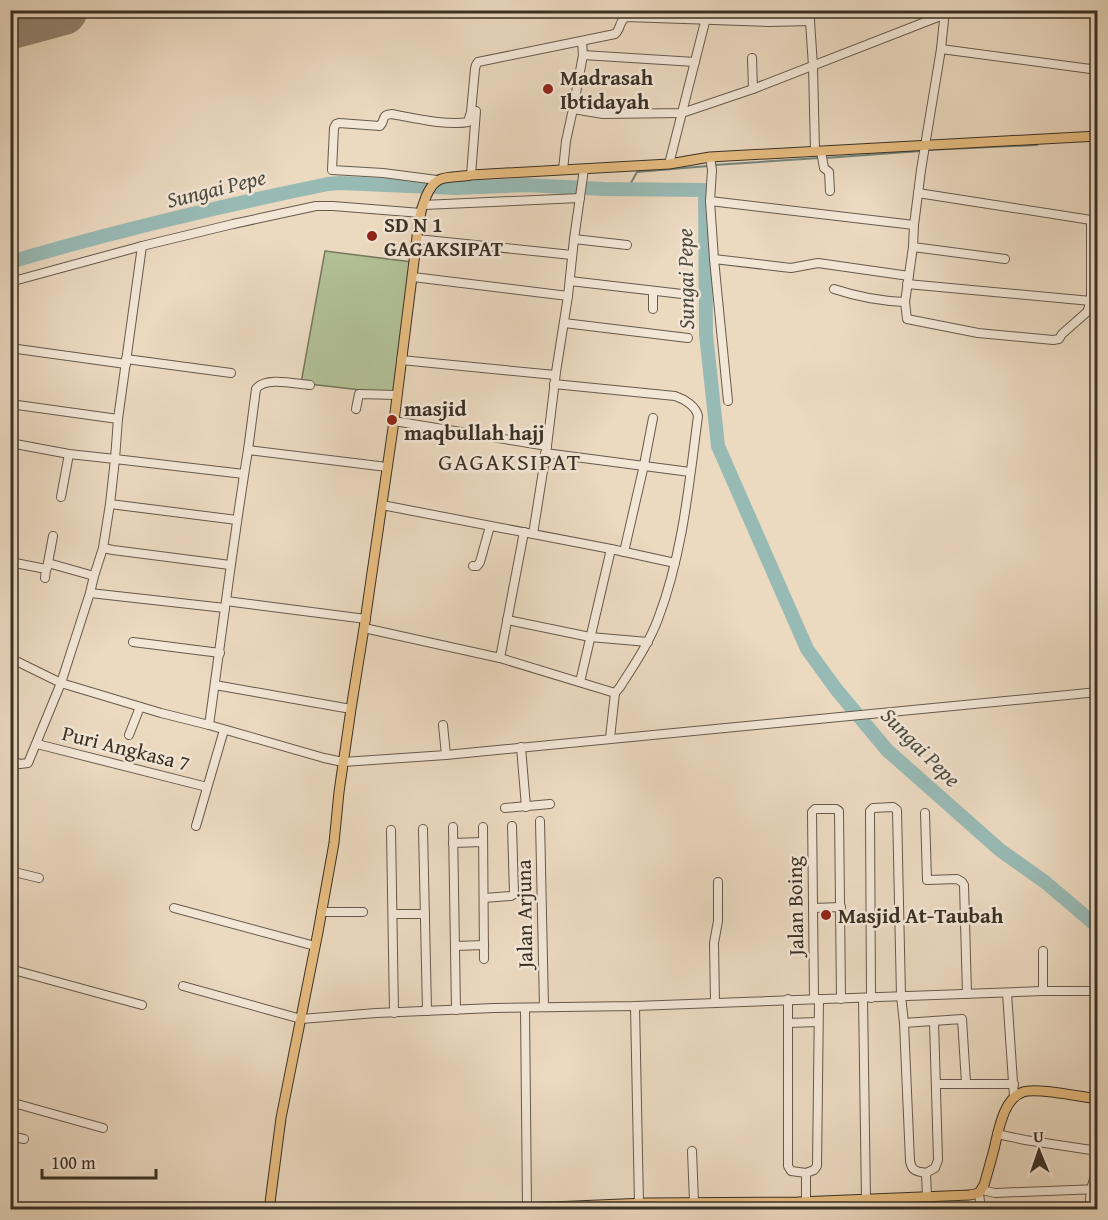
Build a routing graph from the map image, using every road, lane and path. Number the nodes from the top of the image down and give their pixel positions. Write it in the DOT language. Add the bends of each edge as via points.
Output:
graph roads {
  1 [pos="722,10"];
  2 [pos="770,10"];
  3 [pos="811,10"];
  4 [pos="956,10"];
  5 [pos="945,13"];
  6 [pos="707,15"];
  7 [pos="810,21"];
  8 [pos="769,22"];
  9 [pos="582,42"];
  10 [pos="941,49"];
  11 [pos="583,55"];
  12 [pos="752,58"];
  13 [pos="695,62"];
  14 [pos="813,66"];
  15 [pos="1098,70"];
  16 [pos="478,80"];
  17 [pos="753,89"];
  18 [pos="1098,104"];
  19 [pos="573,109"];
  20 [pos="682,113"];
  21 [pos="1096,136"];
  22 [pos="925,146"];
  23 [pos="820,155"];
  24 [pos="711,159"];
  25 [pos="669,164"];
  26 [pos="563,170"];
  27 [pos="584,174"];
  28 [pos="471,175"];
  29 [pos="434,183"];
  30 [pos="830,191"];
  31 [pos="918,193"];
  32 [pos="580,196"];
  33 [pos="710,201"];
  34 [pos="423,206"];
  35 [pos="1094,219"];
  36 [pos="914,225"];
  37 [pos="417,239"];
  38 [pos="574,239"];
  39 [pos="627,245"];
  40 [pos="142,246"];
  41 [pos="913,247"];
  42 [pos="572,255"];
  43 [pos="1005,259"];
  44 [pos="714,260"];
  45 [pos="413,277"];
  46 [pos="908,280"];
  47 [pos="570,281"];
  48 [pos="12,282"];
  49 [pos="834,289"];
  50 [pos="653,291"];
  51 [pos="682,294"];
  52 [pos="568,296"];
  53 [pos="1091,301"];
  54 [pos="10,302"];
  55 [pos="905,302"];
  56 [pos="653,309"];
  57 [pos="564,323"];
  58 [pos="688,338"];
  59 [pos="10,348"];
  60 [pos="401,360"];
  61 [pos="126,361"];
  62 [pos="231,373"];
  63 [pos="555,380"];
  64 [pos="310,385"];
  65 [pos="396,396"];
  66 [pos="728,401"];
  67 [pos="10,404"];
  68 [pos="356,409"];
  69 [pos="653,418"];
  70 [pos="118,419"];
  71 [pos="394,421"];
  72 [pos="11,446"];
  73 [pos="546,449"];
  74 [pos="248,450"];
  75 [pos="69,454"];
  76 [pos="115,459"];
  77 [pos="644,465"];
  78 [pos="387,466"];
  79 [pos="690,471"];
  80 [pos="244,474"];
  81 [pos="61,497"];
  82 [pos="110,504"];
  83 [pos="382,505"];
  84 [pos="237,520"];
  85 [pos="490,526"];
  86 [pos="524,532"];
  87 [pos="533,534"];
  88 [pos="53,536"];
  89 [pos="103,548"];
  90 [pos="611,549"];
  91 [pos="624,552"];
  92 [pos="12,562"];
  93 [pos="675,563"];
  94 [pos="230,566"];
  95 [pos="473,566"];
  96 [pos="46,570"];
  97 [pos="10,571"];
  98 [pos="94,576"];
  99 [pos="90,593"];
  100 [pos="225,604"];
  101 [pos="507,620"];
  102 [pos="365,623"];
  103 [pos="590,637"];
  104 [pos="133,642"];
  105 [pos="648,642"];
  106 [pos="220,653"];
  107 [pos="500,658"];
  108 [pos="12,659"];
  109 [pos="10,671"];
  110 [pos="580,682"];
  111 [pos="61,683"];
  112 [pos="215,685"];
  113 [pos="1098,692"];
  114 [pos="615,693"];
  115 [pos="140,707"];
  116 [pos="351,709"];
  117 [pos="209,725"];
  118 [pos="443,725"];
  119 [pos="224,730"];
  120 [pos="129,735"];
  121 [pos="610,738"];
  122 [pos="37,744"];
  123 [pos="521,747"];
  124 [pos="446,755"];
  125 [pos="10,760"];
  126 [pos="343,762"];
  127 [pos="207,787"];
  128 [pos="550,804"];
  129 [pos="526,807"];
  130 [pos="505,808"];
  131 [pos="925,813"];
  132 [pos="540,821"];
  133 [pos="196,826"];
  134 [pos="512,826"];
  135 [pos="453,827"];
  136 [pos="483,827"];
  137 [pos="423,828"];
  138 [pos="392,831"];
  139 [pos="483,842"];
  140 [pos="453,843"];
  141 [pos="10,871"];
  142 [pos="39,878"];
  143 [pos="718,882"];
  144 [pos="484,898"];
  145 [pos="840,907"];
  146 [pos="174,908"];
  147 [pos="813,908"];
  148 [pos="321,912"];
  149 [pos="363,912"];
  150 [pos="393,914"];
  151 [pos="425,914"];
  152 [pos="484,945"];
  153 [pos="315,946"];
  154 [pos="455,946"];
  155 [pos="1043,951"];
  156 [pos="484,959"];
  157 [pos="10,969"];
  158 [pos="183,986"];
  159 [pos="1043,991"];
  160 [pos="1098,991"];
  161 [pos="1007,993"];
  162 [pos="967,994"];
  163 [pos="1098,995"];
  164 [pos="901,996"];
  165 [pos="867,998"];
  166 [pos="788,999"];
  167 [pos="816,999"];
  168 [pos="842,999"];
  169 [pos="715,1003"];
  170 [pos="142,1005"];
  171 [pos="635,1006"];
  172 [pos="544,1007"];
  173 [pos="525,1008"];
  174 [pos="456,1010"];
  175 [pos="427,1011"];
  176 [pos="394,1013"];
  177 [pos="301,1019"];
  178 [pos="934,1020"];
  179 [pos="818,1022"];
  180 [pos="788,1023"];
  181 [pos="904,1023"];
  182 [pos="1096,1050"];
  183 [pos="966,1083"];
  184 [pos="936,1084"];
  185 [pos="1014,1084"];
  186 [pos="1014,1097"];
  187 [pos="1098,1099"];
  188 [pos="10,1102"];
  189 [pos="103,1128"];
  190 [pos="997,1134"];
  191 [pos="10,1136"];
  192 [pos="24,1139"];
  193 [pos="692,1151"];
  194 [pos="1098,1151"];
  195 [pos="1098,1166"];
  196 [pos="806,1173"];
  197 [pos="926,1173"];
  198 [pos="1094,1189"];
  199 [pos="981,1191"];
  200 [pos="927,1197"];
  201 [pos="866,1200"];
  202 [pos="694,1203"];
  203 [pos="801,1204"];
  204 [pos="644,1205"];
  205 [pos="855,1205"];
  206 [pos="527,1208"];
  207 [pos="269,1209"];
  208 [pos="391,1209"];
  209 [pos="438,1209"];
  210 [pos="981,1209"];
  211 [pos="1089,1209"];
  1 -- 6 [label="street"];
  2 -- 8 [label="street"];
  3 -- 7 [label="street"];
  4 -- 5 [label="street"];
  5 -- 10 [label="street"];
  5 -- 14 [label="street"];
  6 -- 8 [label="street"];
  6 -- 9 [label="street" via="626,17 615,34"];
  6 -- 13 [label="street"];
  7 -- 8 [label="street"];
  7 -- 14 [label="street"];
  9 -- 11 [label="street"];
  9 -- 29 [label="street" via="478,62 468,122 392,114 386,115 380,126 336,124 332,170 383,173"];
  10 -- 15 [label="street"];
  10 -- 22 [label="street"];
  11 -- 13 [label="street"];
  11 -- 19 [label="street"];
  12 -- 17 [label="street"];
  13 -- 20 [label="street"];
  14 -- 17 [label="street"];
  14 -- 23 [label="street"];
  16 -- 28 [label="street"];
  17 -- 20 [label="street"];
  18 -- 21 [label="street"];
  19 -- 20 [label="street" via="603,114"];
  19 -- 26 [label="street"];
  20 -- 25 [label="street"];
  21 -- 22 [label="main road"];
  22 -- 23 [label="main road"];
  22 -- 31 [label="street"];
  23 -- 24 [label="main road"];
  23 -- 30 [label="street" via="829,172"];
  24 -- 25 [label="main road"];
  24 -- 33 [label="street"];
  25 -- 27 [label="main road"];
  26 -- 27 [label="main road"];
  26 -- 28 [label="main road"];
  27 -- 32 [label="street"];
  28 -- 29 [label="main road" via="442,178"];
  29 -- 34 [label="main road"];
  31 -- 35 [label="street"];
  31 -- 36 [label="street"];
  32 -- 34 [label="street"];
  32 -- 38 [label="street"];
  33 -- 36 [label="street"];
  33 -- 44 [label="street"];
  34 -- 37 [label="main road"];
  34 -- 40 [label="street" via="316,206"];
  35 -- 53 [label="street"];
  36 -- 41 [label="street"];
  37 -- 42 [label="street"];
  37 -- 45 [label="main road"];
  38 -- 39 [label="street"];
  38 -- 42 [label="street"];
  40 -- 48 [label="street"];
  40 -- 61 [label="street"];
  41 -- 43 [label="street"];
  41 -- 46 [label="street"];
  42 -- 47 [label="street"];
  44 -- 46 [label="street" via="791,268 818,263"];
  44 -- 66 [label="street"];
  45 -- 52 [label="street"];
  45 -- 60 [label="main road"];
  46 -- 53 [label="street"];
  46 -- 55 [label="street"];
  47 -- 50 [label="street"];
  47 -- 52 [label="street"];
  48 -- 54 [label="street"];
  49 -- 55 [label="street" via="869,299"];
  50 -- 51 [label="street"];
  50 -- 56 [label="street"];
  52 -- 57 [label="street"];
  53 -- 55 [label="street" via="1087,312 1059,339 1053,340 978,333 911,321 907,319"];
  57 -- 58 [label="street"];
  57 -- 63 [label="street"];
  59 -- 61 [label="street"];
  60 -- 63 [label="street"];
  60 -- 65 [label="main road"];
  61 -- 62 [label="street"];
  61 -- 70 [label="street"];
  63 -- 73 [label="street"];
  63 -- 79 [label="street" via="685,400 698,416"];
  64 -- 74 [label="street" via="266,382 257,386"];
  65 -- 68 [label="street" via="358,394"];
  65 -- 71 [label="main road"];
  67 -- 70 [label="street"];
  69 -- 77 [label="street"];
  70 -- 76 [label="street"];
  71 -- 73 [label="street"];
  71 -- 78 [label="main road"];
  72 -- 75 [label="street"];
  73 -- 77 [label="street"];
  73 -- 87 [label="street"];
  74 -- 78 [label="street"];
  74 -- 80 [label="street"];
  75 -- 76 [label="street"];
  75 -- 81 [label="street"];
  76 -- 80 [label="street"];
  76 -- 82 [label="street"];
  77 -- 79 [label="street"];
  77 -- 91 [label="street"];
  78 -- 83 [label="main road"];
  79 -- 93 [label="street"];
  80 -- 84 [label="street"];
  82 -- 84 [label="street"];
  82 -- 89 [label="street"];
  83 -- 85 [label="street"];
  83 -- 102 [label="main road"];
  84 -- 94 [label="street"];
  85 -- 86 [label="street"];
  85 -- 95 [label="street" via="480,562"];
  86 -- 87 [label="street"];
  86 -- 101 [label="street"];
  87 -- 90 [label="street"];
  88 -- 96 [label="street"];
  89 -- 94 [label="street"];
  89 -- 98 [label="street"];
  90 -- 91 [label="street"];
  90 -- 103 [label="street"];
  91 -- 93 [label="street"];
  92 -- 96 [label="street"];
  92 -- 97 [label="street"];
  93 -- 105 [label="street"];
  94 -- 100 [label="street"];
  96 -- 98 [label="street"];
  98 -- 99 [label="street"];
  99 -- 100 [label="street"];
  99 -- 111 [label="street"];
  100 -- 102 [label="street"];
  100 -- 106 [label="street"];
  101 -- 103 [label="street"];
  101 -- 107 [label="street"];
  102 -- 107 [label="street"];
  102 -- 116 [label="main road"];
  103 -- 105 [label="street"];
  103 -- 110 [label="street"];
  104 -- 106 [label="street"];
  105 -- 114 [label="street"];
  106 -- 112 [label="street"];
  107 -- 110 [label="street"];
  108 -- 109 [label="street"];
  108 -- 111 [label="street"];
  110 -- 114 [label="street"];
  111 -- 115 [label="street"];
  111 -- 122 [label="street"];
  112 -- 116 [label="street"];
  112 -- 117 [label="street"];
  113 -- 121 [label="street"];
  114 -- 121 [label="street"];
  115 -- 117 [label="street"];
  115 -- 120 [label="street"];
  116 -- 126 [label="main road"];
  117 -- 119 [label="street"];
  118 -- 124 [label="street"];
  119 -- 126 [label="street"];
  119 -- 127 [label="street"];
  121 -- 123 [label="street"];
  122 -- 125 [label="street" via="28,763"];
  122 -- 127 [label="street, Puri Angkasa 7"];
  123 -- 124 [label="street"];
  123 -- 129 [label="street"];
  124 -- 126 [label="street"];
  126 -- 148 [label="main road"];
  127 -- 133 [label="street"];
  128 -- 129 [label="street"];
  129 -- 130 [label="street"];
  131 -- 162 [label="street" via="927,880 957,879 964,885"];
  132 -- 172 [label="street, Jalan Arjuna"];
  134 -- 144 [label="street" via="514,896"];
  135 -- 140 [label="street"];
  136 -- 139 [label="street"];
  137 -- 151 [label="street"];
  138 -- 150 [label="street"];
  139 -- 140 [label="street"];
  139 -- 144 [label="street"];
  140 -- 154 [label="street"];
  141 -- 142 [label="street"];
  143 -- 169 [label="street"];
  144 -- 152 [label="street"];
  145 -- 147 [label="street"];
  145 -- 147 [label="street, Jalan Boing" via="840,814 836,809 815,809"];
  145 -- 168 [label="street"];
  146 -- 153 [label="street"];
  147 -- 167 [label="street, Jalan Boing"];
  148 -- 149 [label="street"];
  148 -- 153 [label="main road"];
  150 -- 151 [label="street"];
  150 -- 176 [label="street"];
  151 -- 175 [label="street"];
  152 -- 154 [label="street"];
  152 -- 156 [label="street"];
  153 -- 177 [label="main road"];
  154 -- 174 [label="street"];
  155 -- 159 [label="street"];
  157 -- 170 [label="street"];
  158 -- 177 [label="street"];
  159 -- 160 [label="street"];
  159 -- 161 [label="street"];
  161 -- 162 [label="street"];
  161 -- 185 [label="street"];
  162 -- 164 [label="street"];
  163 -- 182 [label="street"];
  164 -- 165 [label="street"];
  164 -- 165 [label="street" via="897,810 873,808"];
  164 -- 181 [label="street"];
  165 -- 168 [label="street"];
  165 -- 201 [label="street"];
  166 -- 167 [label="street"];
  166 -- 169 [label="street"];
  166 -- 180 [label="street"];
  167 -- 168 [label="street"];
  167 -- 179 [label="street, Jalan Boing"];
  169 -- 171 [label="street"];
  171 -- 172 [label="street"];
  171 -- 204 [label="street"];
  172 -- 173 [label="street"];
  173 -- 174 [label="street"];
  173 -- 206 [label="street"];
  174 -- 175 [label="street"];
  175 -- 176 [label="street"];
  176 -- 177 [label="street"];
  177 -- 207 [label="main road" via="281,1118"];
  178 -- 181 [label="street"];
  178 -- 183 [label="street" via="962,1019"];
  178 -- 184 [label="street"];
  179 -- 180 [label="street"];
  179 -- 196 [label="street, Jalan Boing" via="817,1166"];
  180 -- 196 [label="street" via="788,1166 791,1171"];
  181 -- 197 [label="street" via="910,1161 911,1167"];
  183 -- 184 [label="street"];
  183 -- 185 [label="street"];
  184 -- 197 [label="street" via="938,1160 935,1168"];
  185 -- 186 [label="street"];
  186 -- 187 [label="main road" via="1035,1090"];
  186 -- 190 [label="main road"];
  188 -- 189 [label="street"];
  190 -- 194 [label="street"];
  190 -- 199 [label="main road"];
  191 -- 192 [label="street"];
  193 -- 202 [label="street"];
  195 -- 198 [label="street"];
  196 -- 203 [label="street"];
  197 -- 200 [label="street"];
  198 -- 199 [label="street"];
  198 -- 211 [label="street"];
  199 -- 200 [label="main road" via="970,1196"];
  199 -- 210 [label="street"];
  200 -- 201 [label="main road"];
  201 -- 205 [label="main road"];
  202 -- 203 [label="main road"];
  202 -- 204 [label="main road"];
  203 -- 205 [label="main road"];
  204 -- 206 [label="main road"];
  206 -- 209 [label="main road"];
  208 -- 209 [label="main road"];
}
